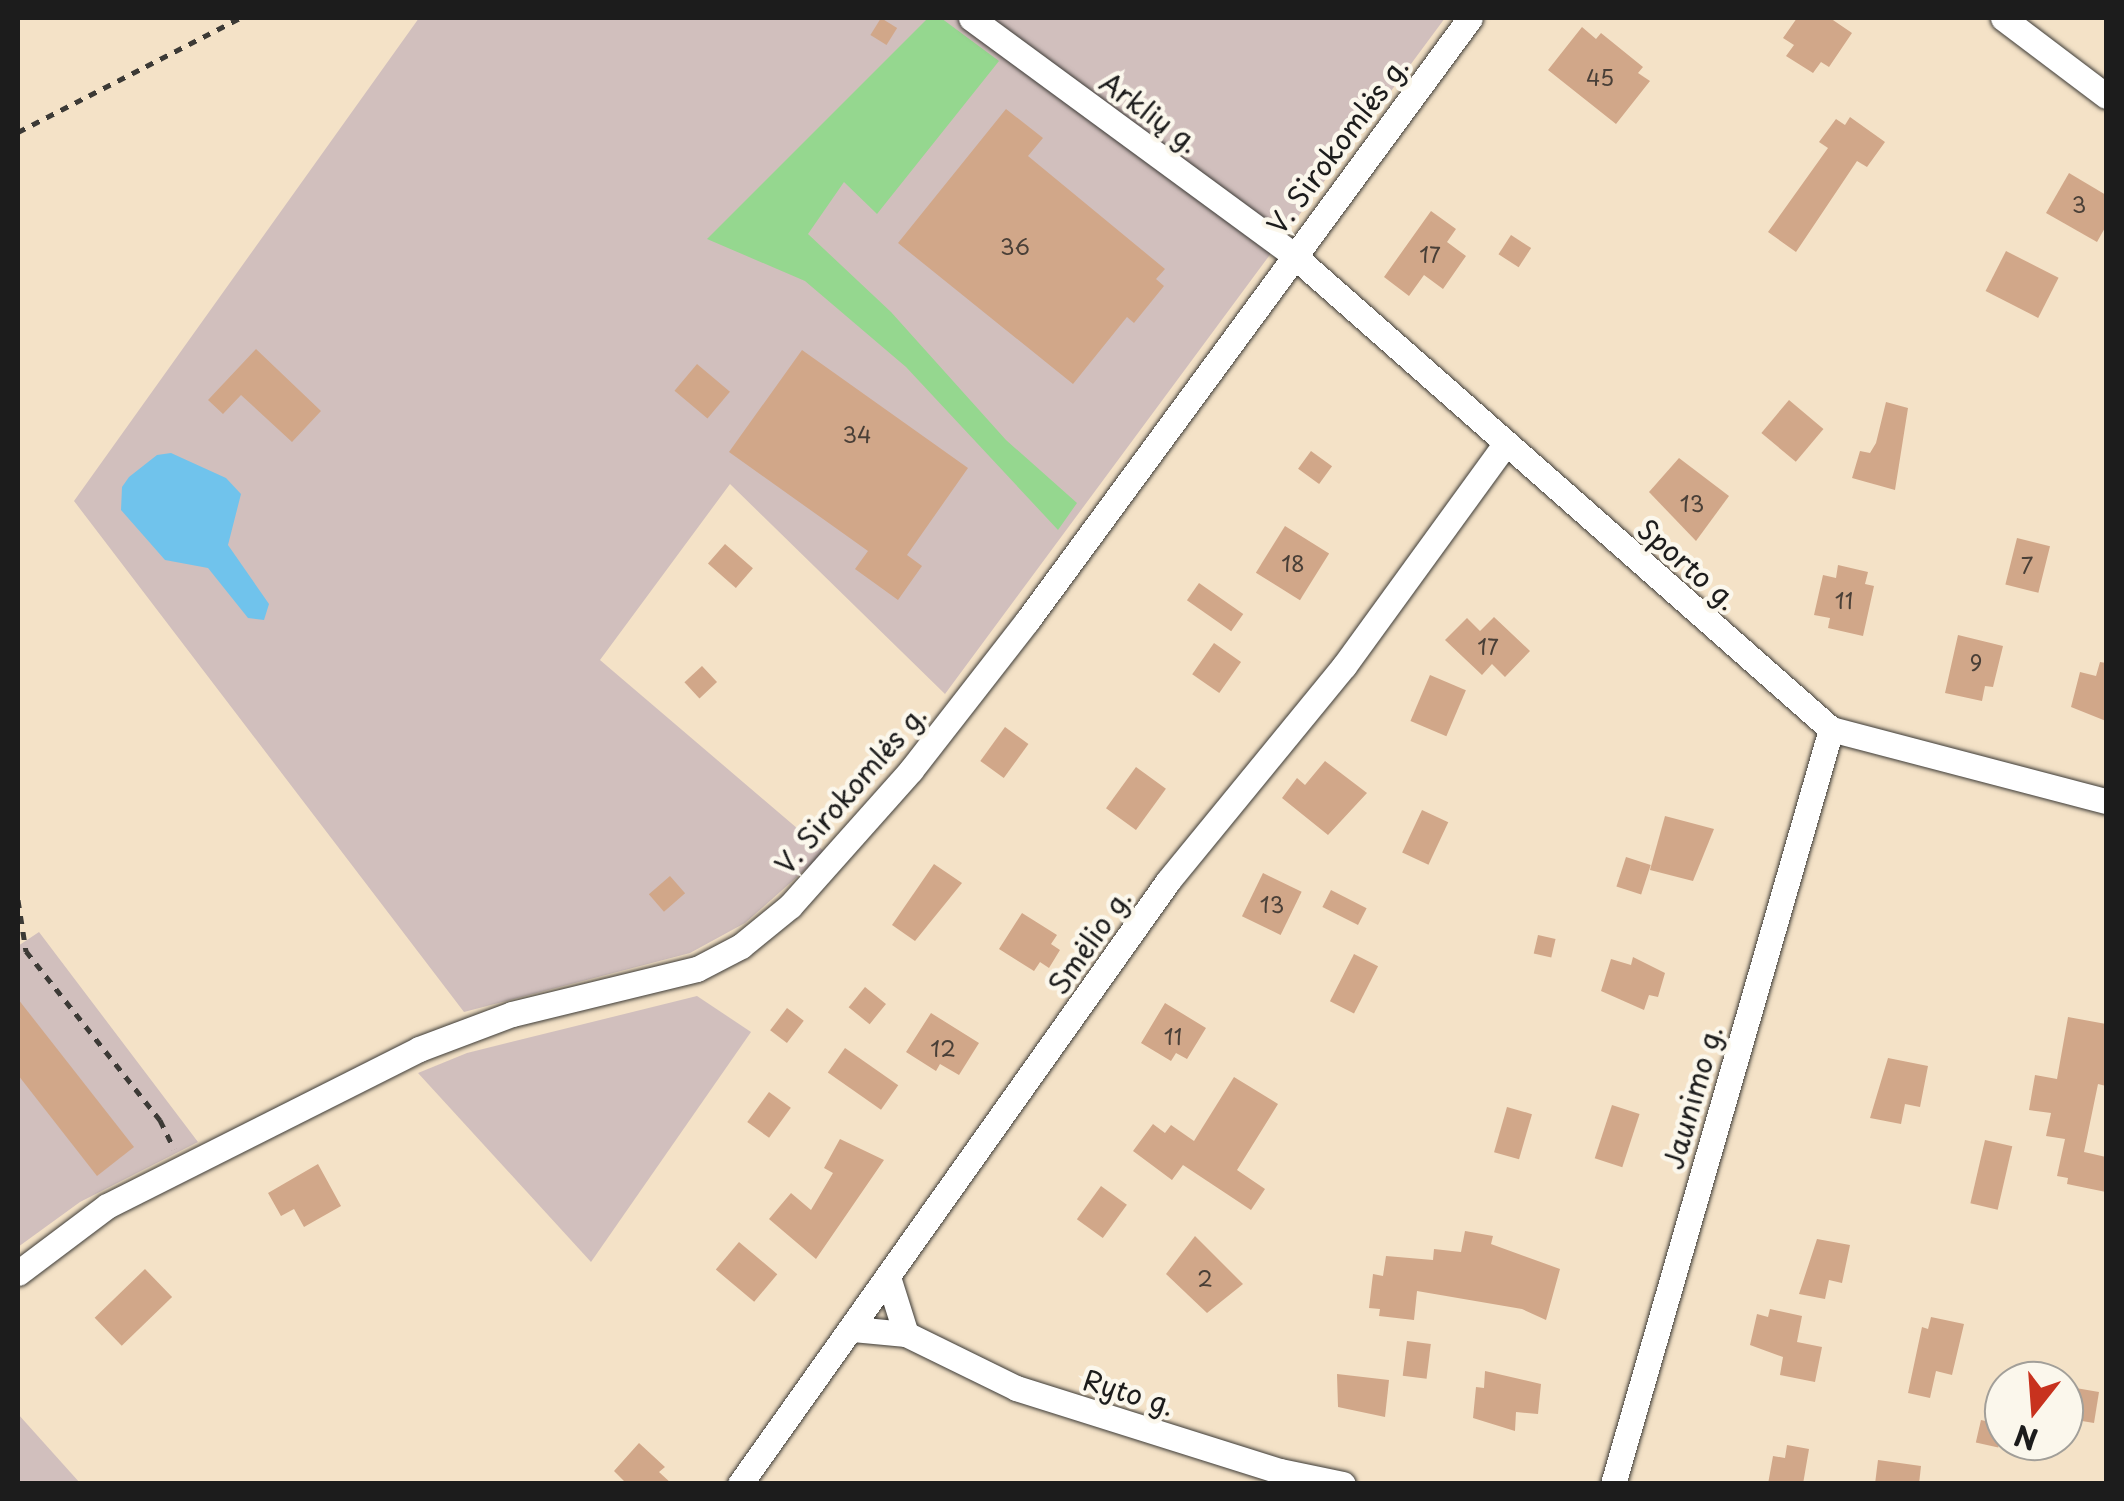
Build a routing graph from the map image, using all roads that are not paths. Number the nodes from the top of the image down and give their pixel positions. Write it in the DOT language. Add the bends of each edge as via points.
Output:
graph roads {
  1 [pos="971,18"];
  2 [pos="1470,18"];
  3 [pos="2004,18"];
  4 [pos="2106,96"];
  5 [pos="1292,254"];
  6 [pos="1504,444"];
  7 [pos="1831,729"];
  8 [pos="2106,802"];
  9 [pos="18,1273"];
  10 [pos="888,1277"];
  11 [pos="852,1329"];
  12 [pos="906,1334"];
  13 [pos="740,1484"];
  14 [pos="1342,1484"];
  15 [pos="1613,1484"];
  1 -- 5 [label="street, Arklių g."];
  2 -- 5 [label="street, V. Sirokomlės g."];
  3 -- 4 [label="street"];
  5 -- 6 [label="street, Sporto g."];
  5 -- 9 [label="street, V. Sirokomlės g." via="922,755 834,860 741,946 697,968 512,1014 418,1050 107,1206"];
  6 -- 7 [label="street, Sporto g."];
  6 -- 10 [label="street, Smėlio g." via="1344,666 1168,881"];
  7 -- 8 [label="street, Sporto g."];
  7 -- 15 [label="street, Jaunimo g."];
  10 -- 11 [label="street, Smėlio g."];
  10 -- 12 [label="street"];
  11 -- 12 [label="street, Ryto g."];
  11 -- 13 [label="street, Smėlio g."];
  12 -- 14 [label="street, Ryto g." via="1016,1388 1280,1471"];
}
